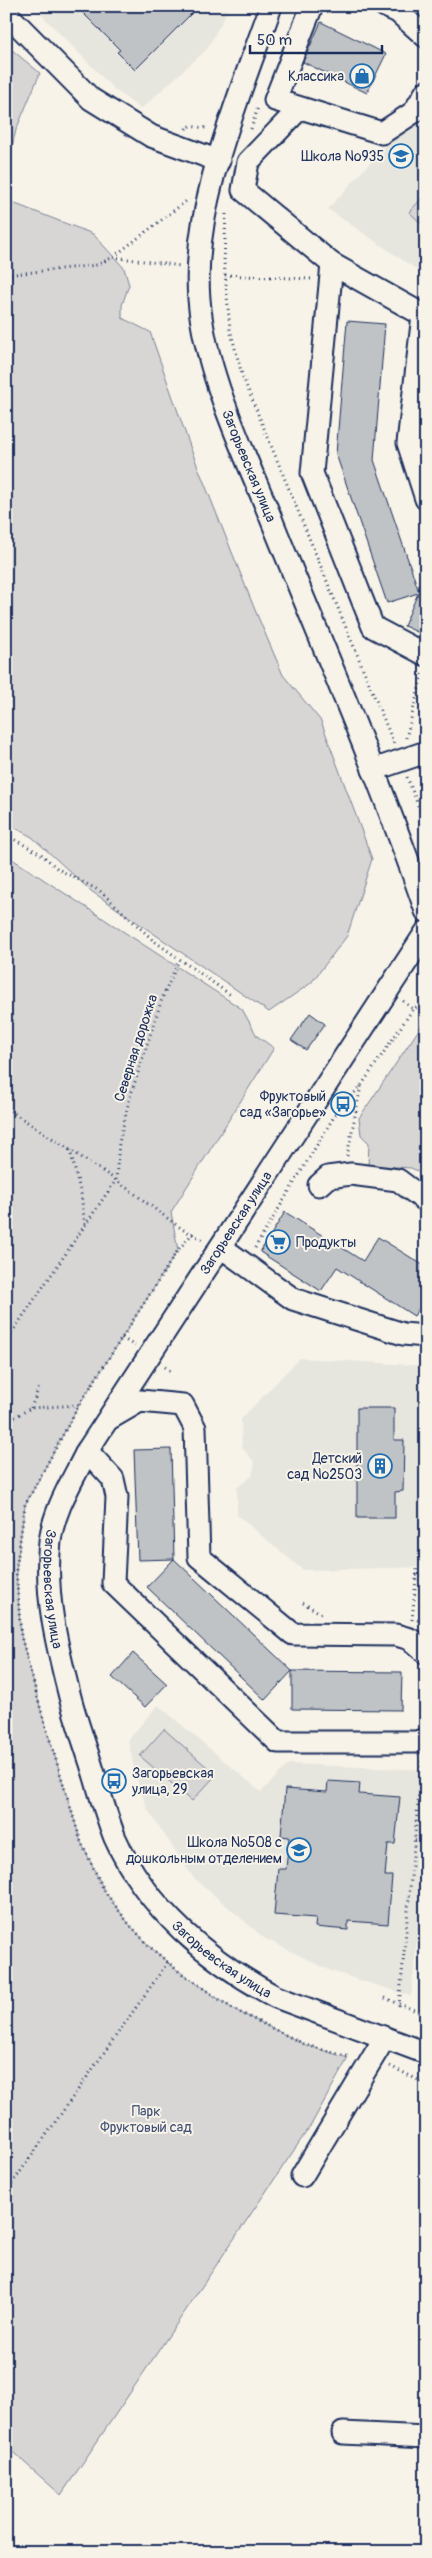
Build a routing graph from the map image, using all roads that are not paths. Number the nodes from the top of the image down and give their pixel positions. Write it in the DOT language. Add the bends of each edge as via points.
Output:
graph roads {
  1 [pos="271,6"];
  2 [pos="312,6"];
  3 [pos="386,6"];
  4 [pos="6,13"];
  5 [pos="426,37"];
  6 [pos="426,92"];
  7 [pos="299,109"];
  8 [pos="219,161"];
  9 [pos="332,272"];
  10 [pos="426,499"];
  11 [pos="425,661"];
  12 [pos="426,752"];
  13 [pos="373,770"];
  14 [pos="426,911"];
  15 [pos="426,932"];
  16 [pos="319,1185"];
  17 [pos="426,1200"];
  18 [pos="221,1247"];
  19 [pos="426,1336"];
  20 [pos="106,1421"];
  21 [pos="87,1451"];
  22 [pos="418,1646"];
  23 [pos="425,1739"];
  24 [pos="384,2039"];
  25 [pos="426,2053"];
  26 [pos="302,2176"];
  27 [pos="343,2433"];
  28 [pos="426,2437"];
  1 -- 8 [label="street, Загорьевская улица"];
  2 -- 7 [label="street" via="274,100"];
  3 -- 5 [label="street" via="398,12"];
  4 -- 8 [label="street" via="91,99 151,136"];
  6 -- 7 [label="street" via="414,112 382,133"];
  7 -- 9 [label="street" via="248,162 243,190"];
  8 -- 13 [label="street, Загорьевская улица" via="201,242 199,298 210,361"];
  9 -- 10 [label="street" via="422,315 408,443"];
  9 -- 11 [label="street" via="312,473 372,627"];
  12 -- 13 [label="street"];
  13 -- 14 [label="street, Загорьевская улица"];
  15 -- 18 [label="street, Загорьевская улица"];
  16 -- 17 [label="street" via="328,1177 351,1174 398,1180"];
  18 -- 19 [label="street" via="293,1300 403,1334"];
  18 -- 20 [label="street, Загорьевская улица"];
  20 -- 21 [label="street, Загорьевская улица"];
  20 -- 22 [label="street" via="140,1401 183,1405 195,1428 199,1557 293,1634 396,1635"];
  21 -- 23 [label="street" via="113,1479 117,1497 113,1583 278,1742 416,1742"];
  21 -- 24 [label="street, Загорьевская улица" via="58,1510 50,1540 47,1580 54,1635 115,1838 141,1881 187,1936 276,1997"];
  24 -- 25 [label="street, Загорьевская улица"];
  24 -- 26 [label="street"];
  27 -- 28 [label="street"];
}
